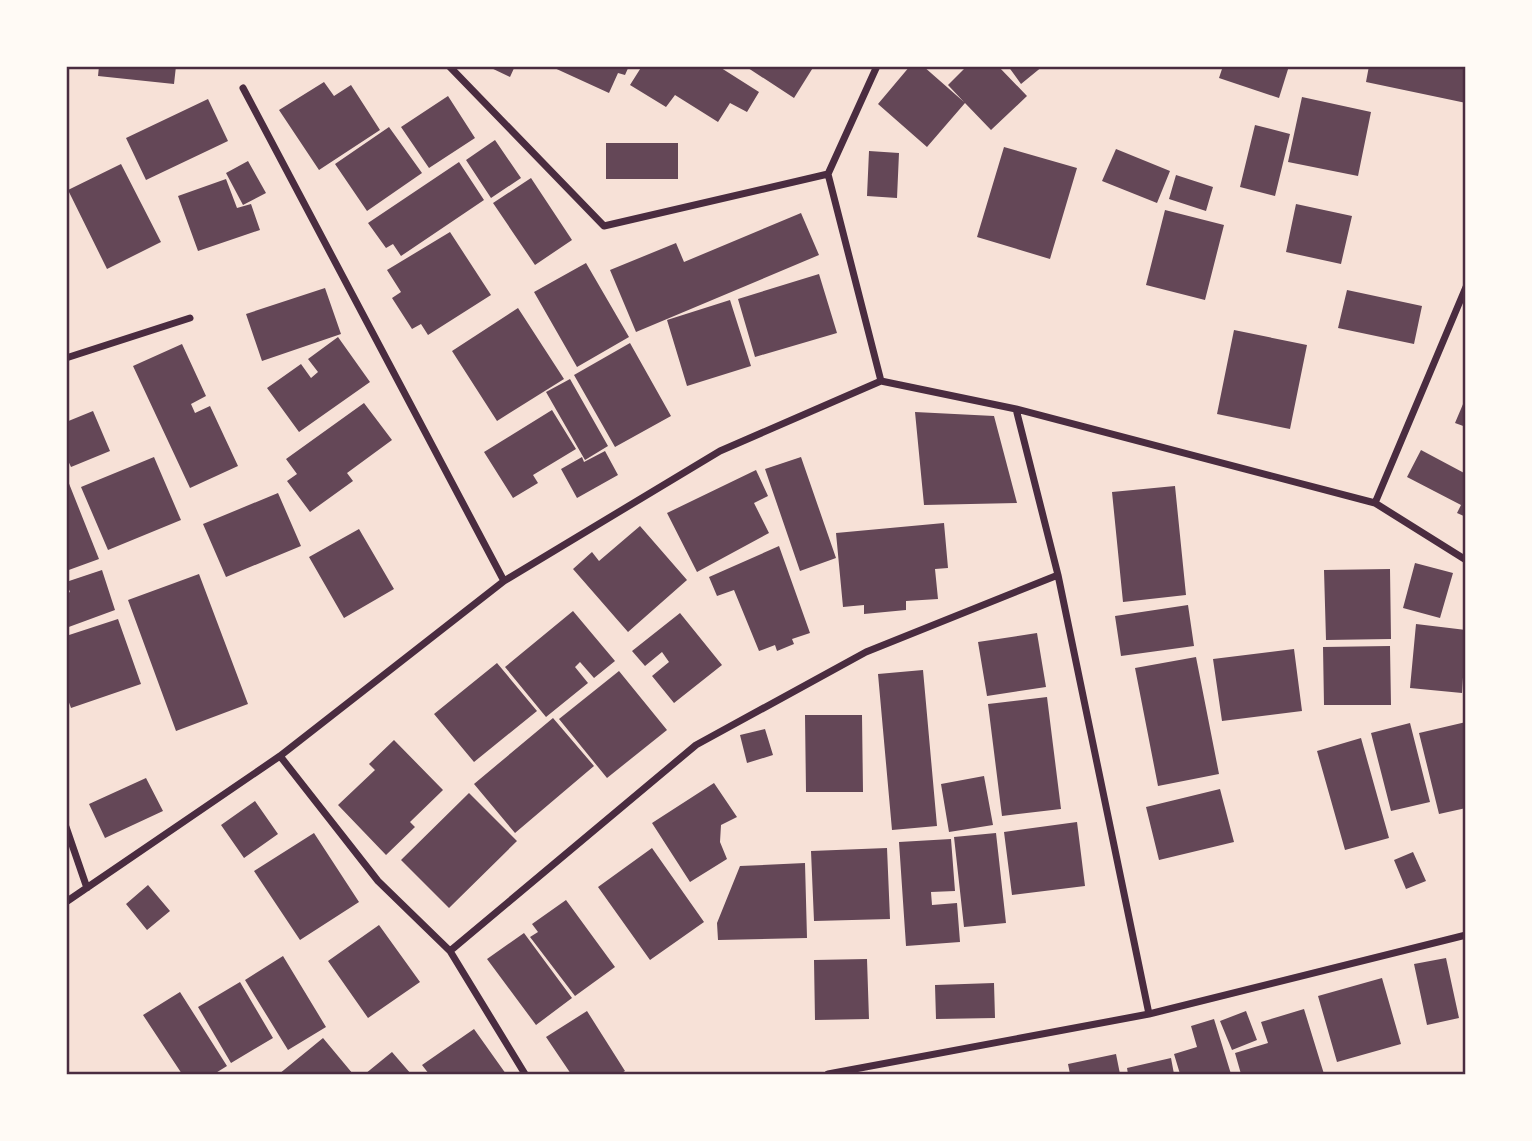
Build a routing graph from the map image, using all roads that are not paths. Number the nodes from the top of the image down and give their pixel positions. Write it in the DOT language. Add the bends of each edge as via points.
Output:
graph roads {
  1 [pos="449,66"];
  2 [pos="877,66"];
  3 [pos="243,88"];
  4 [pos="828,174"];
  5 [pos="1465,287"];
  6 [pos="190,318"];
  7 [pos="66,358"];
  8 [pos="881,381"];
  9 [pos="1016,409"];
  10 [pos="1375,503"];
  11 [pos="1465,560"];
  12 [pos="1058,575"];
  13 [pos="504,581"];
  14 [pos="280,756"];
  15 [pos="66,827"];
  16 [pos="87,888"];
  17 [pos="66,902"];
  18 [pos="1465,935"];
  19 [pos="450,951"];
  20 [pos="1149,1014"];
  21 [pos="525,1074"];
  22 [pos="828,1074"];
  1 -- 4 [label="street" via="604,226"];
  2 -- 4 [label="street"];
  3 -- 13 [label="street"];
  4 -- 8 [label="street"];
  5 -- 10 [label="street"];
  6 -- 7 [label="street"];
  8 -- 9 [label="street"];
  8 -- 13 [label="street" via="720,451"];
  9 -- 10 [label="street"];
  9 -- 12 [label="street"];
  10 -- 11 [label="street"];
  12 -- 19 [label="street" via="866,652 696,745"];
  12 -- 20 [label="street"];
  13 -- 14 [label="street"];
  14 -- 16 [label="street"];
  14 -- 19 [label="street" via="378,881"];
  15 -- 16 [label="street"];
  16 -- 17 [label="street"];
  18 -- 20 [label="street"];
  19 -- 21 [label="street"];
  20 -- 22 [label="street"];
}
